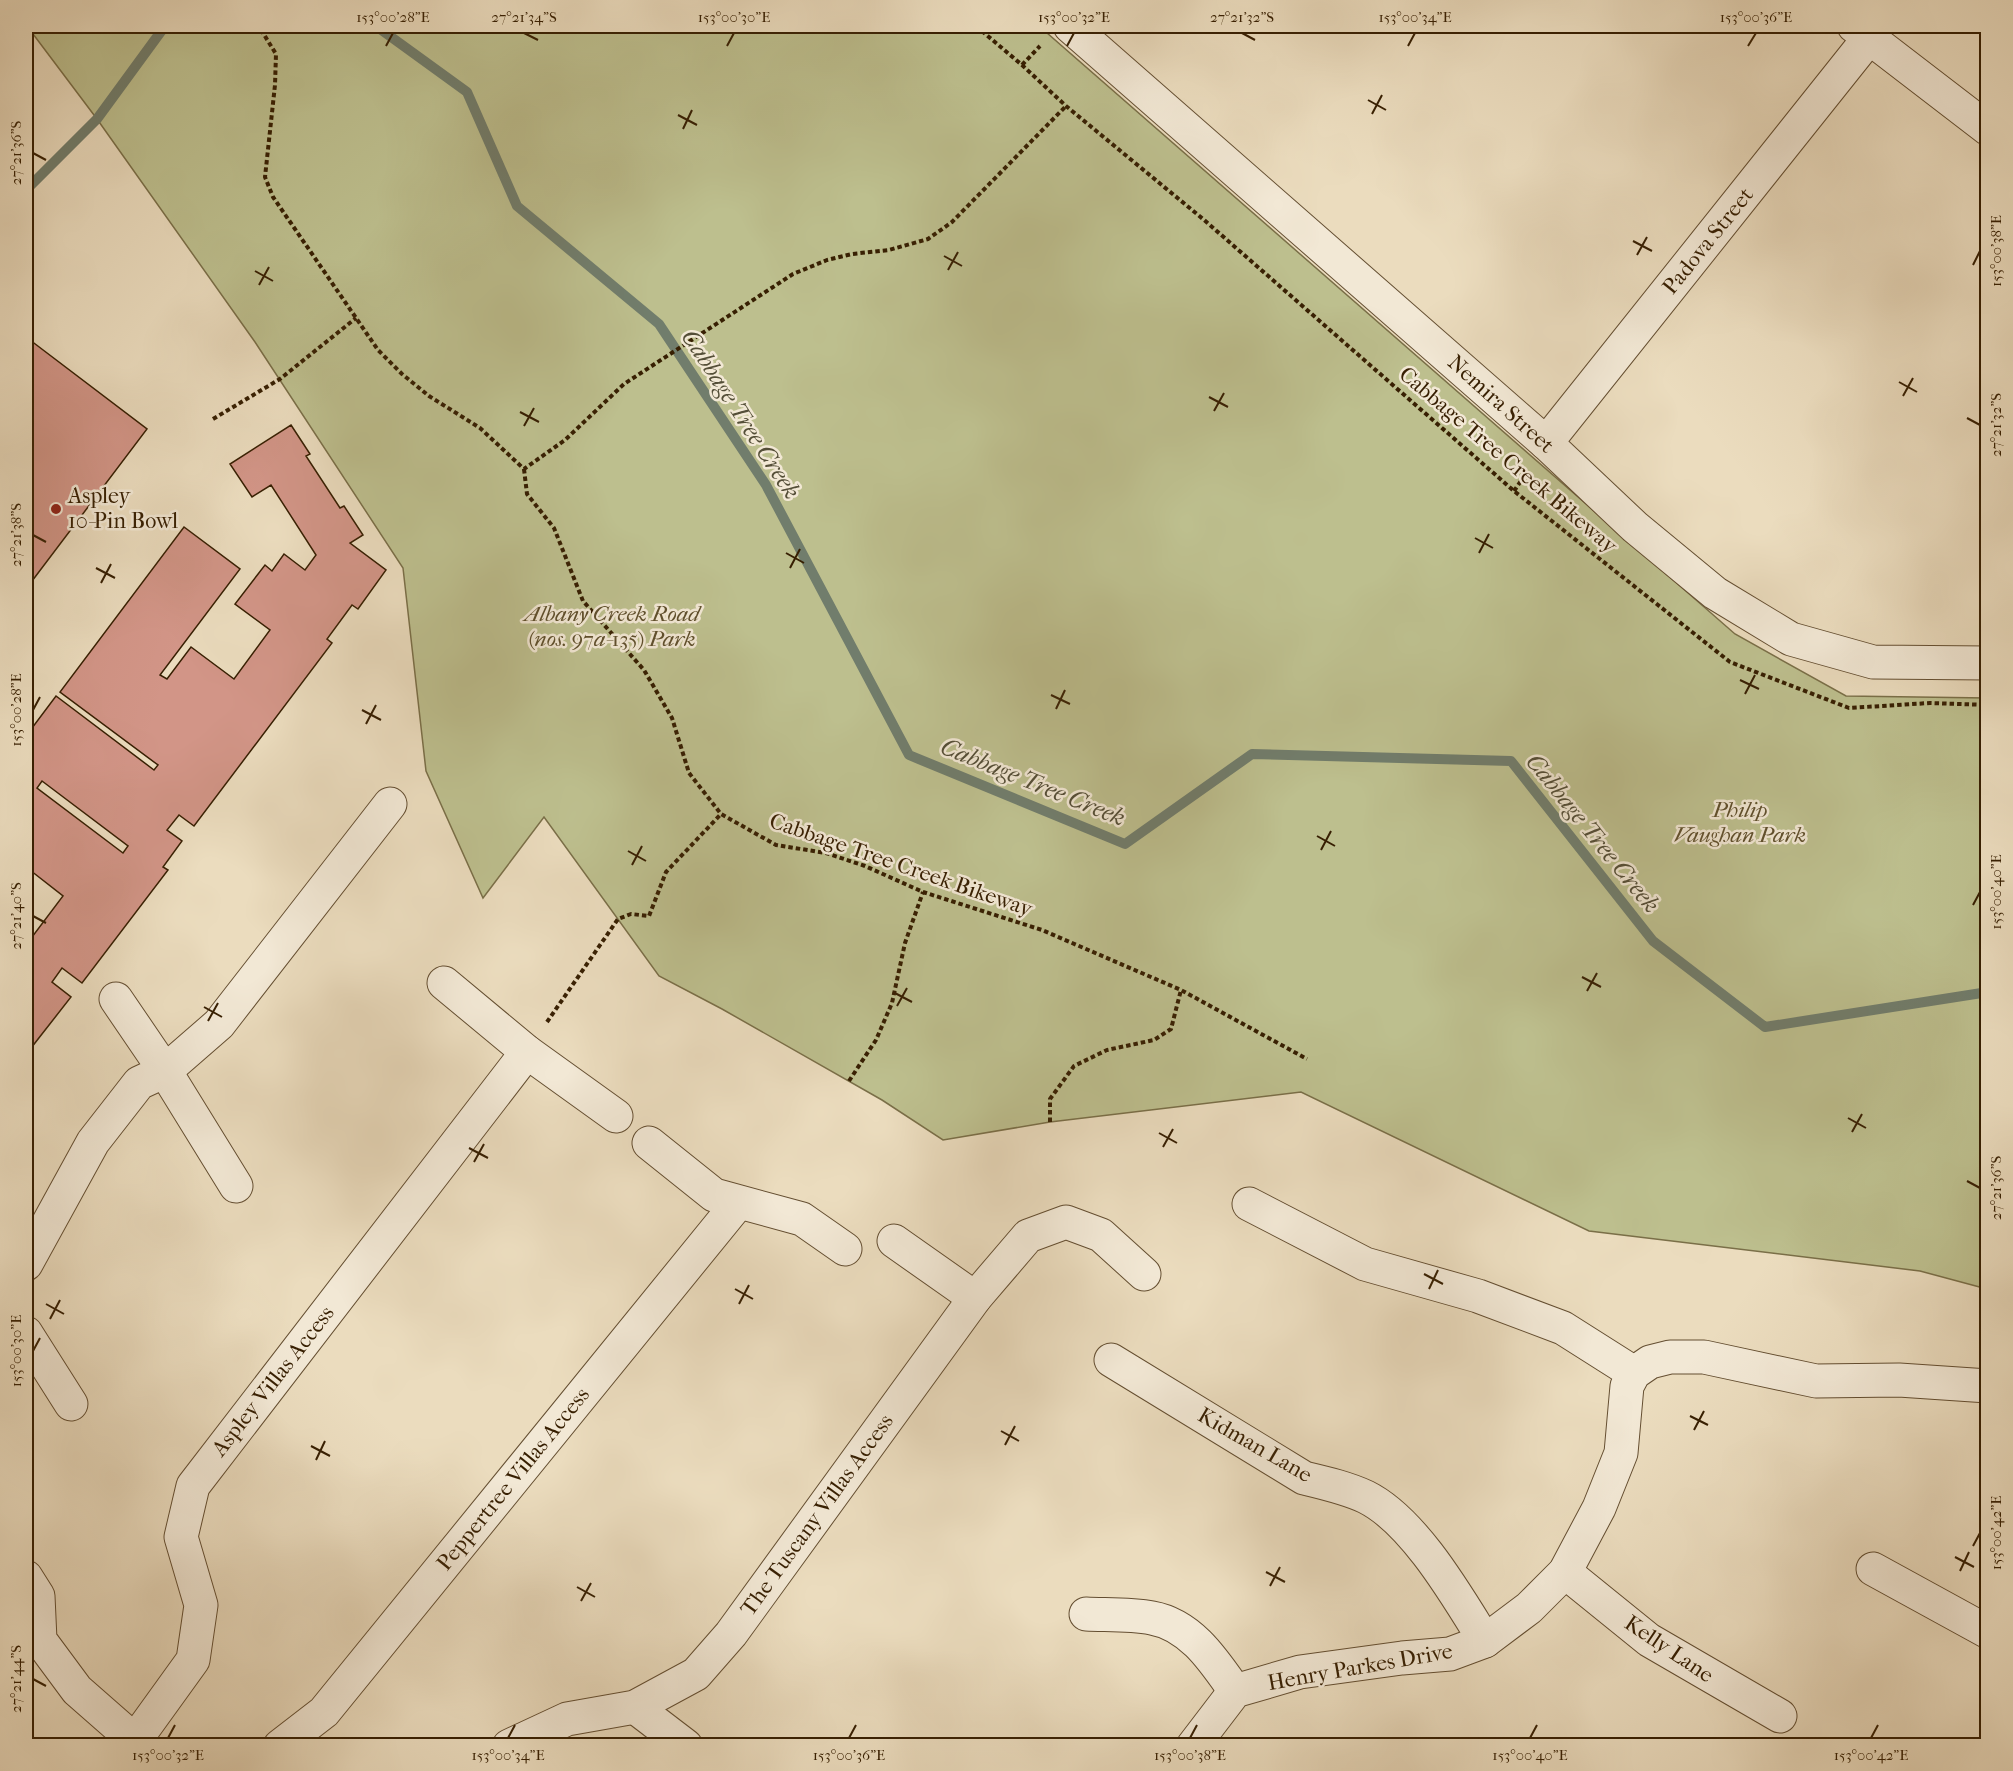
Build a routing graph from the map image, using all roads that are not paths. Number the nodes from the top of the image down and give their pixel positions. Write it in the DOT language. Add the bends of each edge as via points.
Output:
graph roads {
  1 [pos="1070,26"];
  2 [pos="1862,32"];
  3 [pos="1988,129"];
  4 [pos="1546,443"];
  5 [pos="1988,663"];
  6 [pos="390,804"];
  7 [pos="444,983"];
  8 [pos="116,999"];
  9 [pos="527,1052"];
  10 [pos="165,1071"];
  11 [pos="616,1116"];
  12 [pos="649,1143"];
  13 [pos="236,1186"];
  14 [pos="738,1203"];
  15 [pos="1249,1204"];
  16 [pos="894,1241"];
  17 [pos="845,1249"];
  18 [pos="26,1264"];
  19 [pos="1144,1274"];
  20 [pos="975,1298"];
  21 [pos="26,1334"];
  22 [pos="1111,1360"];
  23 [pos="1634,1373"];
  24 [pos="1988,1386"];
  25 [pos="71,1404"];
  26 [pos="1874,1569"];
  27 [pos="1565,1572"];
  28 [pos="26,1577"];
  29 [pos="1086,1614"];
  30 [pos="1988,1632"];
  31 [pos="1485,1641"];
  32 [pos="1234,1691"];
  33 [pos="635,1707"];
  34 [pos="1780,1716"];
  35 [pos="132,1743"];
  36 [pos="280,1746"];
  37 [pos="509,1746"];
  38 [pos="686,1746"];
  39 [pos="1193,1746"];
  1 -- 4 [label="street, Nemira Street"];
  2 -- 3 [label="street"];
  2 -- 4 [label="street, Padova Street"];
  4 -- 5 [label="street, Nemira Street" via="1635,527 1715,593 1791,639 1873,662"];
  6 -- 10 [label="street" via="219,1024"];
  7 -- 9 [label="street"];
  8 -- 10 [label="street"];
  9 -- 11 [label="street"];
  9 -- 35 [label="street, Aspley Villas Access" via="193,1486 181,1537 201,1605 193,1660"];
  10 -- 13 [label="street"];
  10 -- 18 [label="street" via="140,1083 93,1142"];
  12 -- 14 [label="street" via="714,1195"];
  14 -- 17 [label="street" via="802,1219"];
  14 -- 36 [label="street, Peppertree Villas Access" via="324,1712"];
  15 -- 23 [label="street" via="1365,1264 1478,1296 1563,1328"];
  16 -- 20 [label="street"];
  19 -- 20 [label="street, The Tuscany Villas Access" via="1101,1235 1066,1222 1028,1236"];
  20 -- 33 [label="street, The Tuscany Villas Access" via="731,1634 696,1674"];
  21 -- 25 [label="street"];
  22 -- 31 [label="street, Kidman Lane" via="1304,1478 1366,1497 1399,1520 1450,1585"];
  23 -- 24 [label="street" via="1650,1362 1670,1357 1704,1357 1816,1381 1899,1380"];
  23 -- 27 [label="street, Henry Parkes Drive" via="1627,1386 1621,1453 1599,1508"];
  26 -- 30 [label="street"];
  27 -- 31 [label="street, Henry Parkes Drive" via="1529,1608"];
  27 -- 34 [label="street, Kelly Lane" via="1649,1640"];
  28 -- 35 [label="street" via="38,1596 40,1640 77,1690"];
  29 -- 32 [label="street" via="1153,1618 1173,1626 1193,1637"];
  31 -- 32 [label="street, Henry Parkes Drive" via="1450,1654 1300,1672"];
  32 -- 39 [label="street"];
  33 -- 37 [label="street, The Tuscany Villas Access" via="567,1719"];
  33 -- 38 [label="street"];
}
